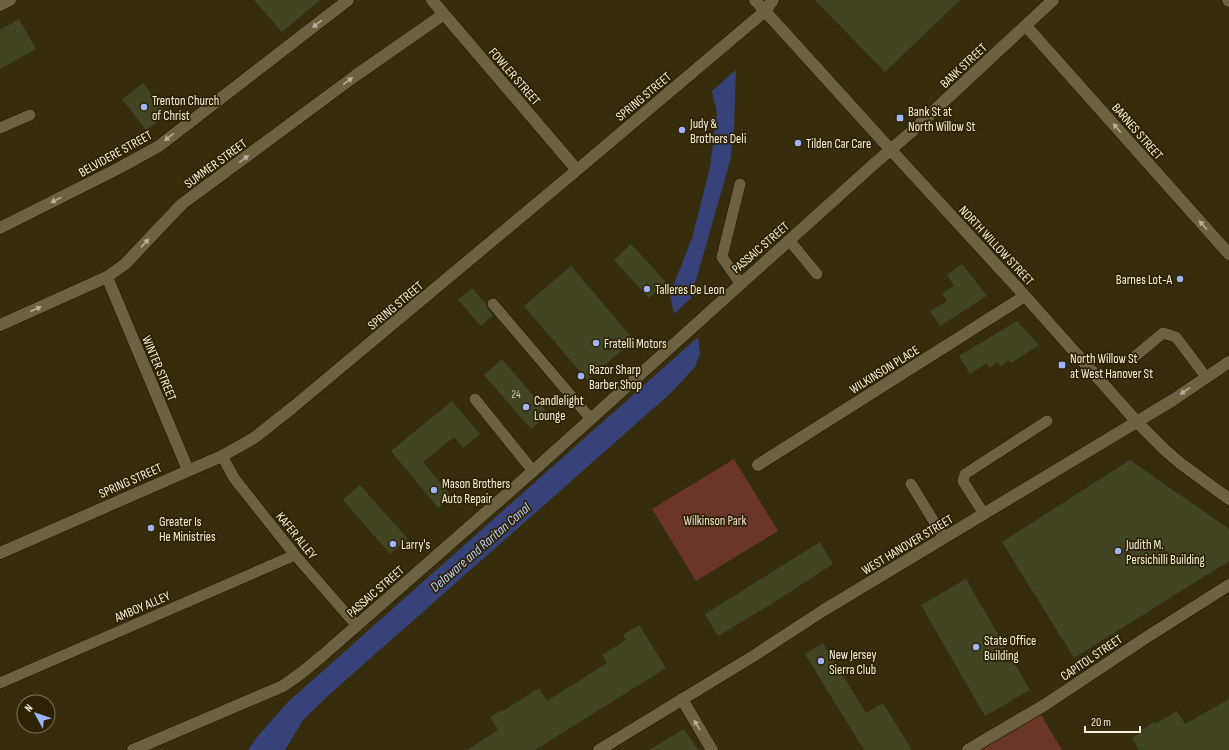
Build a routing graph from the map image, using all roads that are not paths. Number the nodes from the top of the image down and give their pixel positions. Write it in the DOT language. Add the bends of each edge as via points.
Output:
graph roads {
  1 [pos="10,0"];
  2 [pos="348,0"];
  3 [pos="432,0"];
  4 [pos="755,0"];
  5 [pos="773,0"];
  6 [pos="1053,0"];
  7 [pos="0,5"];
  8 [pos="765,11"];
  9 [pos="444,14"];
  10 [pos="1026,26"];
  11 [pos="30,115"];
  12 [pos="0,128"];
  13 [pos="891,150"];
  14 [pos="577,170"];
  15 [pos="740,184"];
  16 [pos="0,228"];
  17 [pos="789,240"];
  18 [pos="1229,254"];
  19 [pos="817,274"];
  20 [pos="106,277"];
  21 [pos="740,283"];
  22 [pos="1025,296"];
  23 [pos="493,304"];
  24 [pos="0,325"];
  25 [pos="1133,358"];
  26 [pos="1229,362"];
  27 [pos="1206,377"];
  28 [pos="476,399"];
  29 [pos="590,418"];
  30 [pos="1047,421"];
  31 [pos="1137,422"];
  32 [pos="222,456"];
  33 [pos="758,465"];
  34 [pos="188,470"];
  35 [pos="532,471"];
  36 [pos="910,484"];
  37 [pos="1229,499"];
  38 [pos="984,514"];
  39 [pos="944,538"];
  40 [pos="0,552"];
  41 [pos="295,555"];
  42 [pos="1229,585"];
  43 [pos="357,626"];
  44 [pos="0,682"];
  45 [pos="682,699"];
  46 [pos="134,750"];
  47 [pos="599,750"];
  48 [pos="712,750"];
  49 [pos="968,750"];
  1 -- 7 [label="street"];
  2 -- 16 [label="street, BELVIDERE STREET, one-way" via="159,146"];
  3 -- 9 [label="street, FOWLER STREET"];
  4 -- 8 [label="street, NORTH WILLOW STREET"];
  5 -- 8 [label="street, SPRING STREET"];
  6 -- 10 [label="street, BANK STREET"];
  8 -- 13 [label="street, NORTH WILLOW STREET"];
  8 -- 14 [label="street, SPRING STREET"];
  9 -- 14 [label="street, FOWLER STREET"];
  20 -- 9 [label="street, SUMMER STREET, one-way" via="125,264 182,204"];
  10 -- 13 [label="street, BANK STREET"];
  18 -- 10 [label="street, BARNES STREET, one-way"];
  11 -- 12 [label="lane"];
  13 -- 17 [label="street, PASSAIC STREET"];
  13 -- 22 [label="street, NORTH WILLOW STREET"];
  14 -- 32 [label="street, SPRING STREET" via="273,424"];
  15 -- 21 [label="lane" via="722,257"];
  17 -- 19 [label="lane"];
  17 -- 21 [label="street, PASSAIC STREET"];
  24 -- 20 [label="street, SUMMER STREET, one-way"];
  20 -- 34 [label="street, WINTER STREET"];
  21 -- 29 [label="street, PASSAIC STREET"];
  22 -- 31 [label="street, NORTH WILLOW STREET"];
  22 -- 33 [label="street, WILKINSON PLACE"];
  23 -- 29 [label="lane"];
  25 -- 27 [label="lane" via="1163,333 1176,337"];
  26 -- 27 [label="street, WEST HANOVER STREET"];
  27 -- 31 [label="street, WEST HANOVER STREET, one-way"];
  28 -- 35 [label="lane"];
  29 -- 35 [label="street, PASSAIC STREET"];
  30 -- 38 [label="lane" via="965,474 963,482"];
  31 -- 37 [label="street, NORTH WILLOW STREET" via="1180,463"];
  31 -- 38 [label="street, WEST HANOVER STREET"];
  32 -- 34 [label="street, SPRING STREET"];
  32 -- 41 [label="lane, KAFER ALLEY" via="234,478"];
  34 -- 40 [label="street, SPRING STREET"];
  35 -- 43 [label="street, PASSAIC STREET"];
  36 -- 39 [label="lane"];
  38 -- 39 [label="street, WEST HANOVER STREET"];
  39 -- 45 [label="street, WEST HANOVER STREET"];
  41 -- 43 [label="lane, KAFER ALLEY"];
  41 -- 44 [label="lane, AMBOY ALLEY"];
  42 -- 49 [label="street, CAPITOL STREET" via="1046,704"];
  43 -- 46 [label="street, PASSAIC STREET" via="283,686"];
  45 -- 47 [label="street, WEST HANOVER STREET"];
  48 -- 45 [label="street, one-way"];
}
